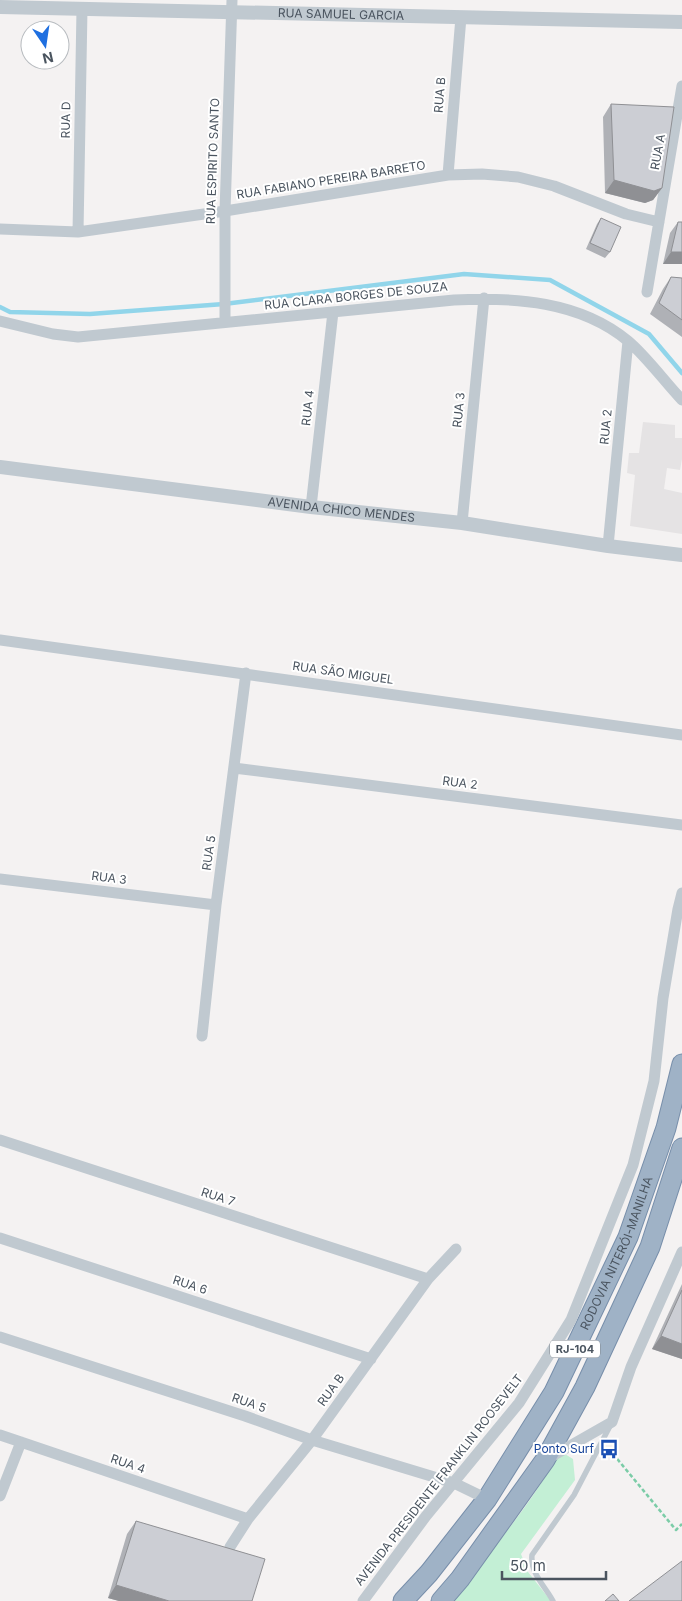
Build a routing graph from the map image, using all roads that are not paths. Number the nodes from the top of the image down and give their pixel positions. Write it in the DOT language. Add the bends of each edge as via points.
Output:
graph roads {
  1 [pos="232,6"];
  2 [pos="0,7"];
  3 [pos="82,9"];
  4 [pos="461,17"];
  5 [pos="682,22"];
  6 [pos="682,86"];
  7 [pos="448,174"];
  8 [pos="225,211"];
  9 [pos="660,222"];
  10 [pos="0,229"];
  11 [pos="78,232"];
  12 [pos="647,292"];
  13 [pos="484,298"];
  14 [pos="333,312"];
  15 [pos="225,317"];
  16 [pos="0,321"];
  17 [pos="628,341"];
  18 [pos="682,400"];
  19 [pos="0,467"];
  20 [pos="311,506"];
  21 [pos="462,523"];
  22 [pos="608,546"];
  23 [pos="682,555"];
  24 [pos="0,640"];
  25 [pos="246,673"];
  26 [pos="682,735"];
  27 [pos="234,768"];
  28 [pos="682,824"];
  29 [pos="0,879"];
  30 [pos="682,893"];
  31 [pos="216,905"];
  32 [pos="202,1036"];
  33 [pos="682,1064"];
  34 [pos="654,1081"];
  35 [pos="676,1088"];
  36 [pos="0,1140"];
  37 [pos="682,1148"];
  38 [pos="0,1238"];
  39 [pos="456,1249"];
  40 [pos="682,1252"];
  41 [pos="428,1279"];
  42 [pos="0,1337"];
  43 [pos="371,1359"];
  44 [pos="612,1422"];
  45 [pos="0,1435"];
  46 [pos="312,1440"];
  47 [pos="21,1442"];
  48 [pos="545,1460"];
  49 [pos="454,1483"];
  50 [pos="0,1496"];
  51 [pos="487,1499"];
  52 [pos="248,1519"];
  53 [pos="230,1547"];
  54 [pos="363,1601"];
  55 [pos="403,1601"];
  56 [pos="441,1601"];
  57 [pos="553,1601"];
  1 -- 3 [label="street, RUA SAMUEL GARCIA"];
  1 -- 4 [label="street, RUA SAMUEL GARCIA"];
  1 -- 8 [label="street, RUA ESPIRITO SANTO"];
  2 -- 3 [label="street, RUA SAMUEL GARCIA"];
  3 -- 11 [label="street, RUA D"];
  4 -- 5 [label="street, RUA SAMUEL GARCIA"];
  4 -- 7 [label="street, RUA B"];
  6 -- 9 [label="street, RUA A"];
  7 -- 8 [label="street, RUA FABIANO PEREIRA BARRETO"];
  7 -- 9 [label="street, RUA FABIANO PEREIRA BARRETO" via="518,177 554,186 626,214"];
  8 -- 11 [label="street, RUA FABIANO PEREIRA BARRETO"];
  8 -- 15 [label="street, RUA ESPIRITO SANTO"];
  9 -- 12 [label="street, RUA A"];
  10 -- 11 [label="street, RUA FABIANO PEREIRA BARRETO"];
  13 -- 14 [label="street, RUA CLARA BORGES DE SOUZA"];
  13 -- 17 [label="street, RUA CLARA BORGES DE SOUZA" via="526,300 577,312"];
  13 -- 21 [label="street, RUA 3"];
  14 -- 15 [label="street, RUA CLARA BORGES DE SOUZA"];
  14 -- 20 [label="street, RUA 4"];
  15 -- 16 [label="street, RUA CLARA BORGES DE SOUZA" via="78,338"];
  17 -- 18 [label="street, RUA CLARA BORGES DE SOUZA"];
  17 -- 22 [label="street, RUA 2"];
  19 -- 20 [label="street, AVENIDA CHICO MENDES"];
  20 -- 21 [label="street, AVENIDA CHICO MENDES"];
  21 -- 22 [label="street, AVENIDA CHICO MENDES"];
  22 -- 23 [label="street, AVENIDA CHICO MENDES"];
  24 -- 25 [label="street, RUA SÃO MIGUEL"];
  25 -- 26 [label="street, RUA SÃO MIGUEL"];
  25 -- 27 [label="street, RUA 5"];
  27 -- 28 [label="street, RUA 2"];
  27 -- 31 [label="street, RUA 5"];
  29 -- 31 [label="street, RUA 3"];
  30 -- 34 [label="street, AVENIDA PRESIDENTE FRANKLIN ROOSEVELT" via="663,998"];
  31 -- 32 [label="street, RUA 5"];
  33 -- 35 [label="highway, RODOVIA NITERÓI-MANILHA / RJ-104"];
  34 -- 35 [label="street"];
  34 -- 49 [label="street, AVENIDA PRESIDENTE FRANKLIN ROOSEVELT" via="633,1165 571,1320 519,1403"];
  35 -- 51 [label="highway, RODOVIA NITERÓI-MANILHA / RJ-104" via="666,1128 628,1237 554,1392"];
  36 -- 41 [label="street, RUA 7"];
  37 -- 48 [label="highway, RODOVIA NITERÓI-MANILHA / RJ-104" via="650,1246 585,1387"];
  38 -- 43 [label="street, RUA 6"];
  39 -- 41 [label="street, RUA B"];
  40 -- 44 [label="street" via="631,1367"];
  41 -- 43 [label="street, RUA B"];
  42 -- 46 [label="street, RUA 5"];
  43 -- 46 [label="street, RUA B"];
  44 -- 48 [label="street"];
  44 -- 57 [label="lane" via="574,1495 532,1555 533,1570"];
  45 -- 47 [label="street, RUA 4"];
  46 -- 49 [label="street, RUA 5"];
  46 -- 52 [label="street, RUA B"];
  47 -- 50 [label="street"];
  47 -- 52 [label="street, RUA 4"];
  48 -- 56 [label="highway, RODOVIA NITERÓI-MANILHA / RJ-104"];
  49 -- 51 [label="street, RUA 5"];
  49 -- 54 [label="street, AVENIDA PRESIDENTE FRANKLIN ROOSEVELT"];
  51 -- 55 [label="highway, RODOVIA NITERÓI-MANILHA / RJ-104"];
  52 -- 53 [label="street, RUA B"];
}
